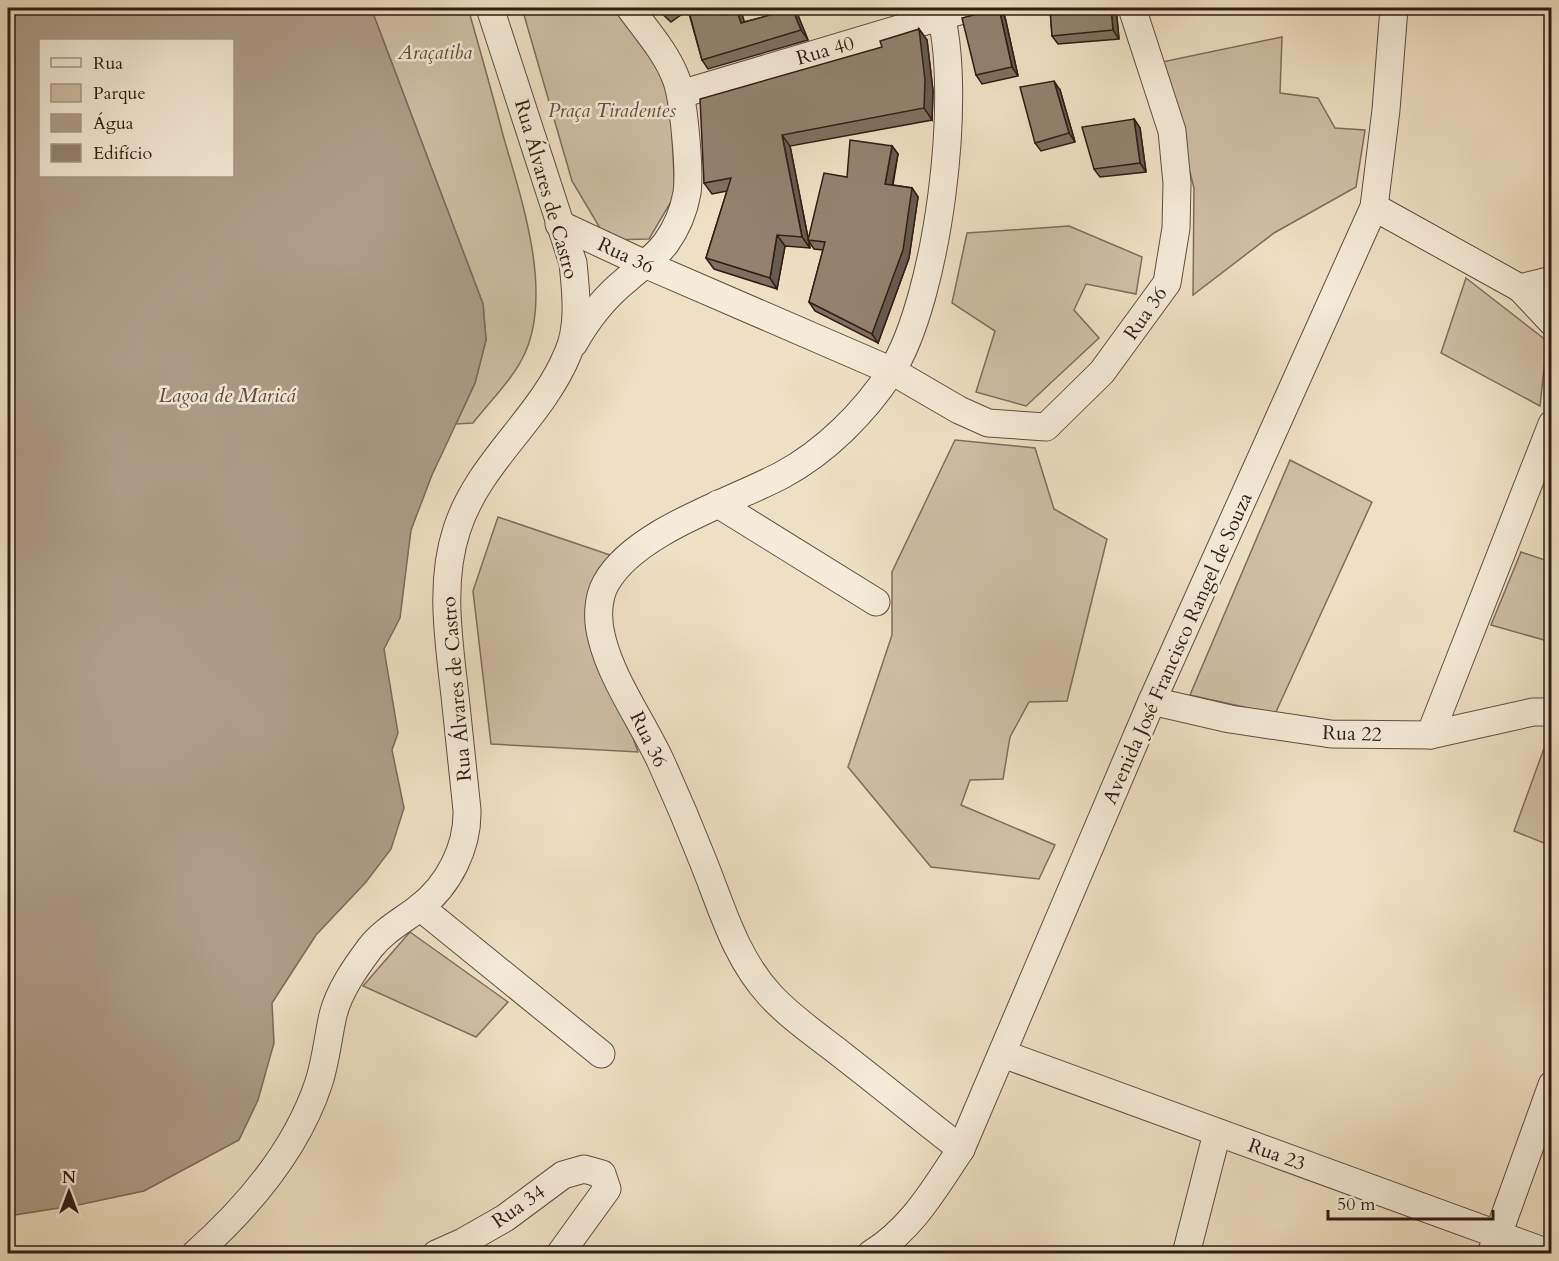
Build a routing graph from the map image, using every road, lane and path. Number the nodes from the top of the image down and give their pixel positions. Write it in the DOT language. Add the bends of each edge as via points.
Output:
graph roads {
  1 [pos="490,8"];
  2 [pos="630,8"];
  3 [pos="969,8"];
  4 [pos="1132,8"];
  5 [pos="1394,8"];
  6 [pos="941,12"];
  7 [pos="681,94"];
  8 [pos="1374,207"];
  9 [pos="559,224"];
  10 [pos="647,265"];
  11 [pos="1551,280"];
  12 [pos="1520,288"];
  13 [pos="1551,322"];
  14 [pos="569,352"];
  15 [pos="892,371"];
  16 [pos="1551,423"];
  17 [pos="718,504"];
  18 [pos="876,602"];
  19 [pos="1152,701"];
  20 [pos="1551,712"];
  21 [pos="1431,735"];
  22 [pos="420,907"];
  23 [pos="601,1054"];
  24 [pos="1003,1054"];
  25 [pos="1551,1085"];
  26 [pos="1217,1133"];
  27 [pos="961,1149"];
  28 [pos="1494,1244"];
  29 [pos="195,1254"];
  30 [pos="436,1254"];
  31 [pos="560,1254"];
  32 [pos="871,1254"];
  33 [pos="1186,1254"];
  34 [pos="1551,1254"];
  1 -- 9 [label="street, Rua Álvares de Castro"];
  2 -- 7 [label="street" via="675,74"];
  3 -- 6 [label="street, Rua 40"];
  4 -- 15 [label="street, Rua 36" via="1172,131 1177,183 1176,228 1167,282 1143,319 1102,372 1046,427 988,423"];
  5 -- 8 [label="street, Avenida José Francisco Rangel de Souza"];
  6 -- 7 [label="street, Rua 40"];
  6 -- 15 [label="street, Rua 36" via="948,104 943,194 921,304"];
  7 -- 10 [label="street" via="687,192 666,243"];
  8 -- 12 [label="street"];
  8 -- 19 [label="street, Avenida José Francisco Rangel de Souza"];
  9 -- 10 [label="street, Rua 36"];
  9 -- 14 [label="street, Rua Álvares de Castro" via="573,263 577,298"];
  10 -- 14 [label="street" via="608,298 585,324"];
  10 -- 15 [label="street, Rua 36"];
  11 -- 12 [label="street"];
  12 -- 13 [label="street"];
  14 -- 22 [label="street, Rua Álvares de Castro" via="533,414 483,473 468,500 450,554 447,607 468,825 453,869"];
  15 -- 17 [label="street, Rua 36" via="858,414 805,460"];
  16 -- 21 [label="street"];
  17 -- 18 [label="street"];
  17 -- 27 [label="street, Rua 36" via="649,541 619,565 600,600 602,641 660,761 735,946 770,995"];
  19 -- 21 [label="street, Rua 22" via="1230,719 1331,735"];
  19 -- 24 [label="street, Avenida José Francisco Rangel de Souza"];
  20 -- 21 [label="street, Rua 22" via="1533,712"];
  22 -- 23 [label="street"];
  22 -- 29 [label="street, Rua Álvares de Castro" via="381,936 343,988 333,1014 320,1081 280,1162"];
  24 -- 26 [label="street, Rua 23"];
  24 -- 27 [label="street, Avenida José Francisco Rangel de Souza"];
  25 -- 28 [label="street"];
  26 -- 28 [label="street, Rua 23"];
  26 -- 33 [label="street"];
  27 -- 32 [label="street, Avenida José Francisco Rangel de Souza" via="920,1211 887,1244"];
  28 -- 34 [label="street, Rua 23"];
  30 -- 31 [label="street, Rua 34" via="505,1218 563,1175 584,1169 602,1174 607,1189"];
}
